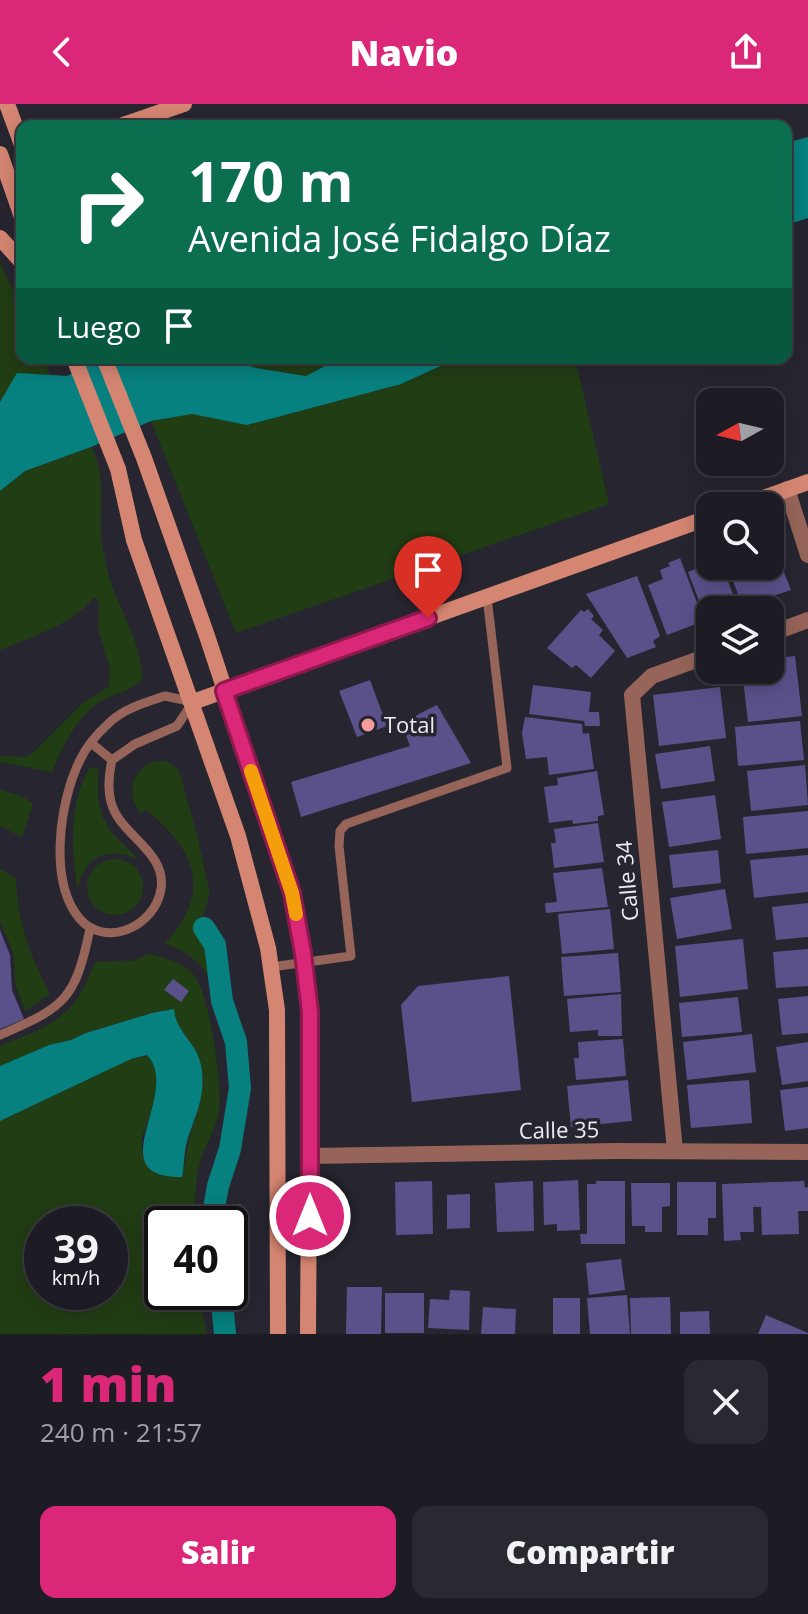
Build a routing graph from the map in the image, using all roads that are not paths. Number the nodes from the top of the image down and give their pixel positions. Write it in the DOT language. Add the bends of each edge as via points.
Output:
graph roads {
  1 [pos="7,104"];
  2 [pos="184,104"];
  3 [pos="166,110"];
  4 [pos="137,120"];
  5 [pos="161,120"];
  6 [pos="16,129"];
  7 [pos="1,163"];
  8 [pos="16,202"];
  9 [pos="0,238"];
  10 [pos="16,255"];
  11 [pos="76,364"];
  12 [pos="106,364"];
  13 [pos="808,482"];
  14 [pos="787,489"];
  15 [pos="779,492"];
  16 [pos="696,522"];
  17 [pos="808,555"];
  18 [pos="487,597"];
  19 [pos="808,620"];
  20 [pos="784,629"];
  21 [pos="696,660"];
  22 [pos="224,691"];
  23 [pos="193,702"];
  24 [pos="91,743"];
  25 [pos="112,760"];
  26 [pos="90,929"];
  27 [pos="304,963"];
  28 [pos="271,967"];
  29 [pos="0,1035"];
  30 [pos="675,1151"];
  31 [pos="808,1152"];
  32 [pos="310,1156"];
  33 [pos="278,1334"];
  34 [pos="308,1334"];
  1 -- 6 [label="street"];
  2 -- 3 [label="street"];
  3 -- 4 [label="street"];
  3 -- 5 [label="street"];
  7 -- 8 [label="street"];
  9 -- 10 [label="street"];
  11 -- 23 [label="street" via="118,469 134,540"];
  12 -- 22 [label="street"];
  13 -- 14 [label="street"];
  14 -- 15 [label="street"];
  14 -- 17 [label="street"];
  16 -- 18 [label="street"];
  18 -- 22 [label="street"];
  18 -- 27 [label="lane" via="507,768 346,824 339,846 351,956"];
  19 -- 20 [label="street"];
  21 -- 30 [label="street, Calle 34" via="652,676 632,695"];
  22 -- 23 [label="street"];
  22 -- 27 [label="street" via="292,893"];
  23 -- 24 [label="lane" via="165,696 138,706 113,719"];
  23 -- 25 [label="lane" via="177,726"];
  23 -- 28 [label="street" via="238,836"];
  24 -- 25 [label="lane"];
  24 -- 26 [label="lane" via="72,779 60,851 70,905"];
  25 -- 26 [label="lane" via="111,802 118,819 154,859 161,888 149,915 134,928 118,933"];
  26 -- 29 [label="lane" via="74,982 62,1002 43,1017"];
  27 -- 28 [label="lane"];
  27 -- 32 [label="street" via="310,1012"];
  28 -- 33 [label="street" via="278,1026"];
  30 -- 31 [label="street, Calle 35"];
  30 -- 32 [label="street, Calle 35"];
  32 -- 34 [label="street"];
}
